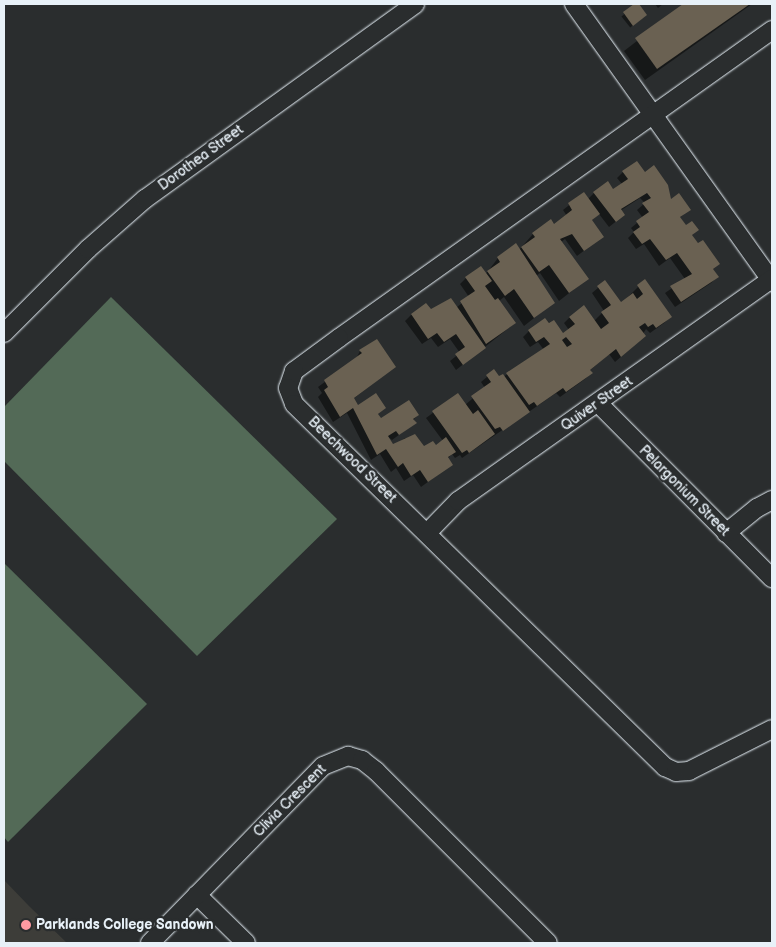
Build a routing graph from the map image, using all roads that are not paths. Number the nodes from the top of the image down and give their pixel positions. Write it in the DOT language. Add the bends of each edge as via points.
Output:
graph roads {
  1 [pos="415,4"];
  2 [pos="574,4"];
  3 [pos="772,30"];
  4 [pos="653,115"];
  5 [pos="772,280"];
  6 [pos="4,333"];
  7 [pos="598,403"];
  8 [pos="772,500"];
  9 [pos="427,533"];
  10 [pos="726,534"];
  11 [pos="772,578"];
  12 [pos="772,729"];
  13 [pos="197,895"];
  14 [pos="150,943"];
  15 [pos="246,943"];
  16 [pos="548,943"];
  1 -- 6 [label="street, Dorothea Street" via="145,199 88,249"];
  2 -- 4 [label="street"];
  3 -- 4 [label="street, Beechwood Street"];
  4 -- 5 [label="street"];
  4 -- 9 [label="street, Beechwood Street" via="339,338 291,376 288,388 294,404"];
  5 -- 7 [label="street, Quiver Street"];
  7 -- 9 [label="street, Quiver Street" via="458,501"];
  7 -- 10 [label="street, Pelargonium Street"];
  8 -- 10 [label="street"];
  9 -- 12 [label="street, Beechwood Street" via="670,770 689,771"];
  10 -- 11 [label="street, Pelargonium Street"];
  13 -- 14 [label="street, Clivia Crescent"];
  13 -- 15 [label="street"];
  13 -- 16 [label="street, Clivia Crescent" via="323,766 348,756 362,760 376,771"];
}
